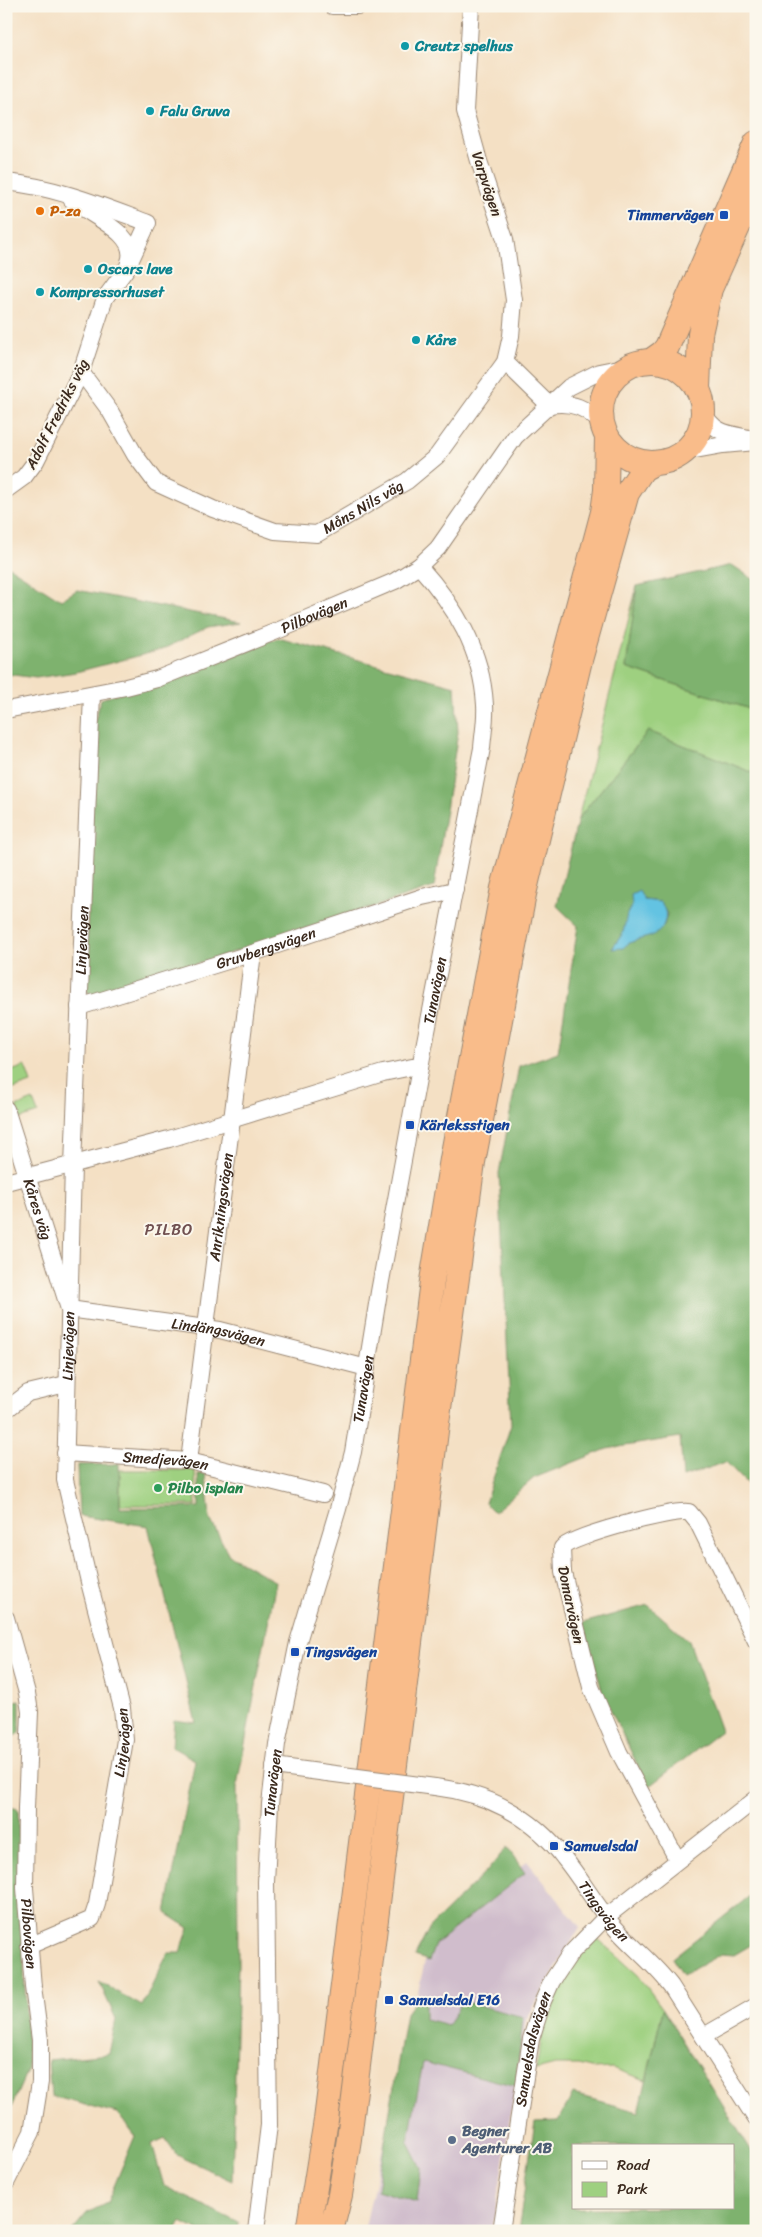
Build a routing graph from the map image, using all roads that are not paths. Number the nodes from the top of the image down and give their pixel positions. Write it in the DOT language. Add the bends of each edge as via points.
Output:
graph roads {
  1 [pos="332,6"];
  2 [pos="358,6"];
  3 [pos="471,6"];
  4 [pos="756,143"];
  5 [pos="6,182"];
  6 [pos="756,187"];
  7 [pos="65,193"];
  8 [pos="127,268"];
  9 [pos="506,362"];
  10 [pos="640,363"];
  11 [pos="81,372"];
  12 [pos="700,400"];
  13 [pos="549,405"];
  14 [pos="604,430"];
  15 [pos="756,440"];
  16 [pos="684,452"];
  17 [pos="654,463"];
  18 [pos="6,490"];
  19 [pos="419,566"];
  20 [pos="92,694"];
  21 [pos="6,710"];
  22 [pos="455,890"];
  23 [pos="253,953"];
  24 [pos="78,1007"];
  25 [pos="420,1068"];
  26 [pos="6,1109"];
  27 [pos="233,1119"];
  28 [pos="73,1165"];
  29 [pos="27,1177"];
  30 [pos="6,1182"];
  31 [pos="69,1308"];
  32 [pos="206,1328"];
  33 [pos="367,1368"];
  34 [pos="66,1384"];
  35 [pos="6,1410"];
  36 [pos="65,1453"];
  37 [pos="189,1461"];
  38 [pos="323,1494"];
  39 [pos="6,1618"];
  40 [pos="756,1642"];
  41 [pos="274,1766"];
  42 [pos="756,1799"];
  43 [pos="677,1860"];
  44 [pos="606,1917"];
  45 [pos="29,1946"];
  46 [pos="756,2006"];
  47 [pos="704,2036"];
  48 [pos="756,2120"];
  49 [pos="6,2184"];
  50 [pos="256,2231"];
  51 [pos="308,2231"];
  52 [pos="331,2231"];
  53 [pos="501,2231"];
  1 -- 2 [label="street"];
  3 -- 9 [label="street, Varpvägen" via="465,111 505,239 514,300"];
  4 -- 10 [label="highway" via="667,347 662,353"];
  5 -- 7 [label="street"];
  6 -- 12 [label="highway" via="710,288 700,334"];
  7 -- 8 [label="street" via="78,206 122,234 129,244 131,257"];
  7 -- 8 [label="street, Adolf Fredriks väg" via="148,223"];
  8 -- 11 [label="street, Adolf Fredriks väg" via="106,298"];
  9 -- 11 [label="street, Måns Nils väg" via="437,456 407,481 317,534 274,530 213,510 156,483"];
  9 -- 13 [label="street"];
  10 -- 12 [label="highway" via="667,363 681,370 689,375"];
  10 -- 13 [label="street, Pilbovägen" via="600,372 569,387"];
  10 -- 14 [label="highway" via="615,376 605,390 601,413"];
  11 -- 18 [label="street, Adolf Fredriks väg" via="36,461 24,477"];
  12 -- 15 [label="street" via="710,424 720,431"];
  12 -- 16 [label="highway" via="697,434"];
  13 -- 14 [label="street" via="576,405 590,412"];
  13 -- 19 [label="street, Pilbovägen" via="515,437 438,548"];
  14 -- 17 [label="highway" via="624,455"];
  14 -- 51 [label="highway" via="606,490 603,512 503,888 452,1159 432,1281 326,2120"];
  15 -- 16 [label="street"];
  16 -- 17 [label="highway"];
  17 -- 52 [label="highway" via="643,469 627,493 579,667 524,894 475,1153 437,1424 348,2139"];
  19 -- 20 [label="street, Pilbovägen" via="368,593 178,671"];
  19 -- 22 [label="street, Tunavägen" via="440,590 471,640 481,673 485,706 482,748"];
  20 -- 21 [label="street, Pilbovägen"];
  20 -- 24 [label="street, Linjevägen"];
  22 -- 23 [label="street, Gruvbergsvägen"];
  22 -- 25 [label="street, Tunavägen"];
  23 -- 24 [label="street, Gruvbergsvägen"];
  23 -- 27 [label="street, Anrikningsvägen"];
  24 -- 28 [label="street, Linjevägen"];
  25 -- 27 [label="street" via="383,1072"];
  25 -- 33 [label="street, Tunavägen"];
  26 -- 29 [label="street, Kåres väg"];
  27 -- 28 [label="street"];
  27 -- 32 [label="street, Anrikningsvägen"];
  28 -- 29 [label="street"];
  28 -- 31 [label="street, Linjevägen"];
  29 -- 30 [label="street"];
  29 -- 31 [label="street, Kåres väg"];
  31 -- 32 [label="street, Lindängsvägen"];
  31 -- 34 [label="street, Linjevägen"];
  32 -- 33 [label="street, Lindängsvägen"];
  32 -- 37 [label="street, Anrikningsvägen"];
  33 -- 41 [label="street, Tunavägen" via="353,1452 298,1642"];
  34 -- 35 [label="street" via="28,1394"];
  34 -- 36 [label="street, Linjevägen"];
  36 -- 37 [label="street, Smedjevägen"];
  36 -- 45 [label="street, Linjevägen" via="67,1494 122,1708 125,1740 93,1916"];
  37 -- 38 [label="street, Smedjevägen"];
  39 -- 45 [label="street, Pilbovägen" via="30,1712 25,1854"];
  40 -- 43 [label="street, Domarvägen" via="698,1524 689,1512 670,1512 577,1538 562,1548 563,1572 591,1687 619,1752"];
  41 -- 44 [label="street, Tingsvägen, bridge" via="435,1787 480,1796 512,1810 540,1831 563,1856"];
  41 -- 50 [label="street, Tunavägen" via="266,1882 269,2125"];
  42 -- 43 [label="street"];
  43 -- 44 [label="street"];
  44 -- 47 [label="street, Tingsvägen" via="658,1968"];
  44 -- 53 [label="street, Samuelsdalsvägen" via="560,1967 536,2021"];
  45 -- 49 [label="street, Pilbovägen" via="40,2040 40,2082 32,2132"];
  46 -- 47 [label="street"];
  47 -- 48 [label="street, Tingsvägen"];
}
